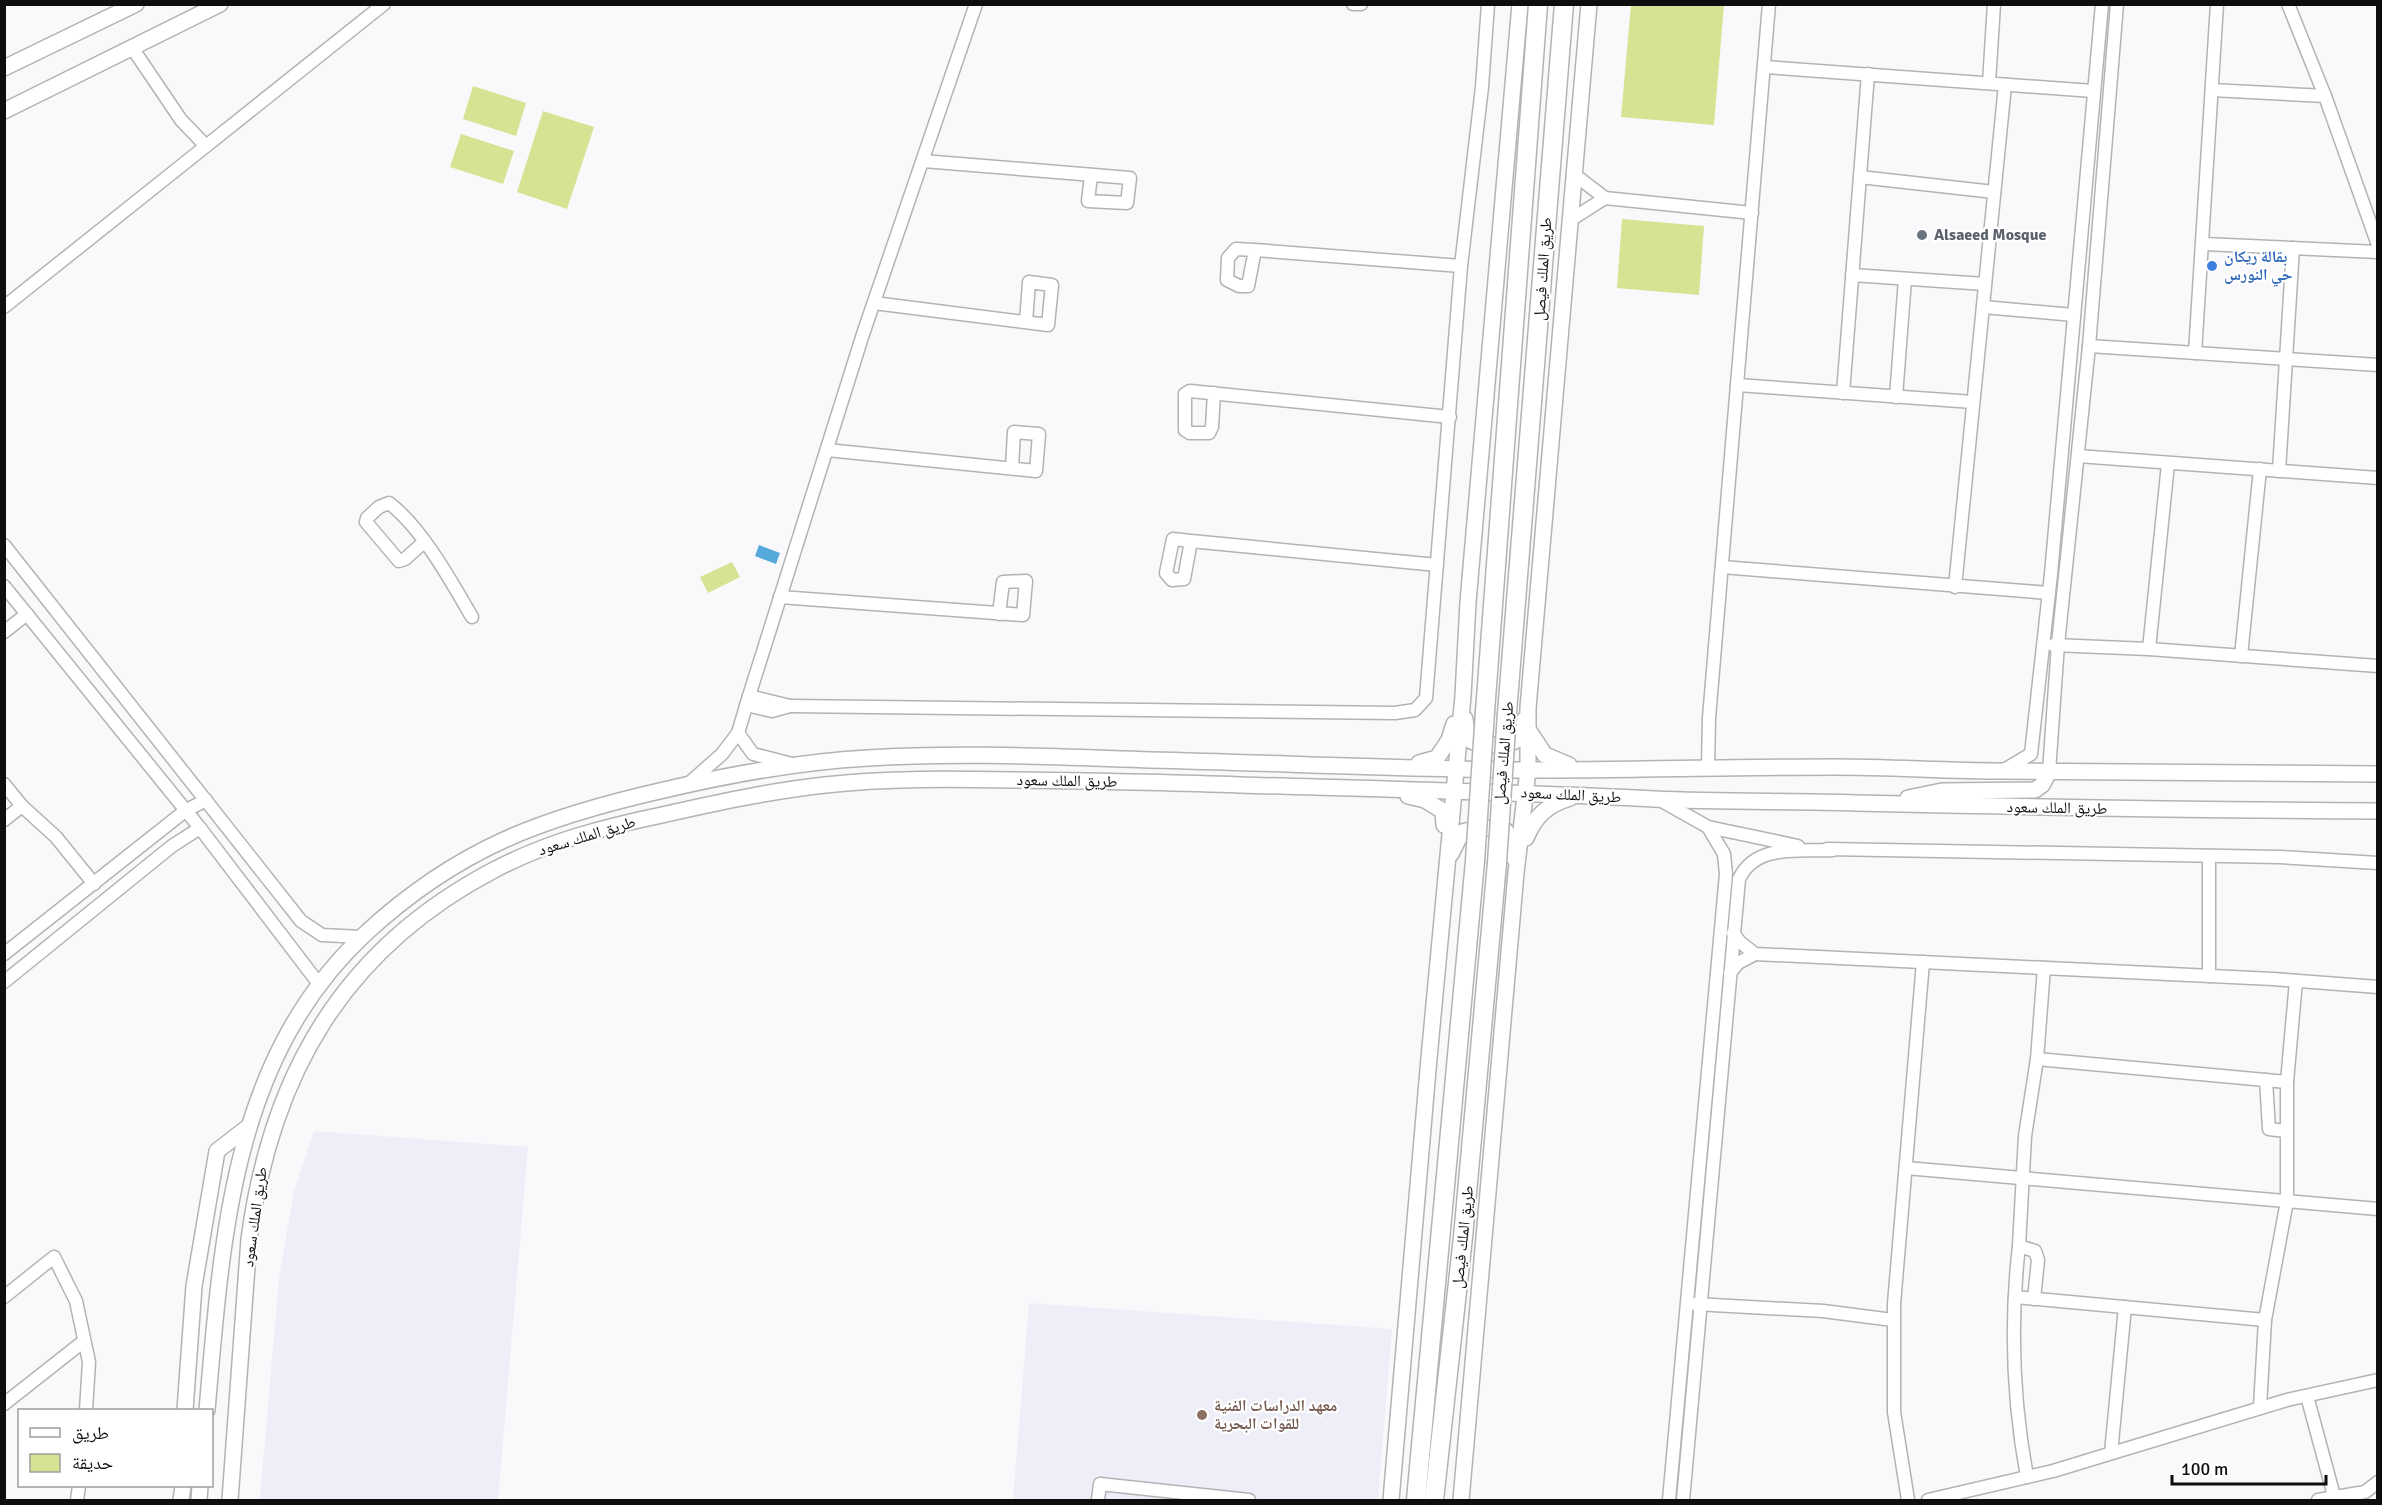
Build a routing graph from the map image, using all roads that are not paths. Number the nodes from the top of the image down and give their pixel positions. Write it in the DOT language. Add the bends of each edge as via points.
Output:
graph roads {
  1 [pos="136,4"];
  2 [pos="220,4"];
  3 [pos="384,4"];
  4 [pos="976,4"];
  5 [pos="1353,4"];
  6 [pos="1361,4"];
  7 [pos="1488,4"];
  8 [pos="1564,4"];
  9 [pos="1589,4"];
  10 [pos="1769,4"];
  11 [pos="1994,4"];
  12 [pos="2102,4"];
  13 [pos="2117,4"];
  14 [pos="2217,4"];
  15 [pos="2288,4"];
  16 [pos="1525,5"];
  17 [pos="133,50"];
  18 [pos="1765,67"];
  19 [pos="4,69"];
  20 [pos="1868,74"];
  21 [pos="1989,83"];
  22 [pos="2005,85"];
  23 [pos="2212,90"];
  24 [pos="2093,92"];
  25 [pos="2325,96"];
  26 [pos="4,111"];
  27 [pos="206,146"];
  28 [pos="922,161"];
  29 [pos="1090,175"];
  30 [pos="1575,175"];
  31 [pos="1860,177"];
  32 [pos="1994,192"];
  33 [pos="1605,198"];
  34 [pos="1752,213"];
  35 [pos="1572,219"];
  36 [pos="2204,244"];
  37 [pos="2378,245"];
  38 [pos="2293,248"];
  39 [pos="1255,250"];
  40 [pos="2378,252"];
  41 [pos="1461,266"];
  42 [pos="1852,275"];
  43 [pos="1905,279"];
  44 [pos="1985,284"];
  45 [pos="874,303"];
  46 [pos="4,307"];
  47 [pos="1983,307"];
  48 [pos="2074,315"];
  49 [pos="1026,322"];
  50 [pos="2089,346"];
  51 [pos="2194,353"];
  52 [pos="2284,358"];
  53 [pos="2378,365"];
  54 [pos="1737,385"];
  55 [pos="1214,393"];
  56 [pos="1843,393"];
  57 [pos="1896,397"];
  58 [pos="1973,402"];
  59 [pos="1450,417"];
  60 [pos="827,450"];
  61 [pos="2078,456"];
  62 [pos="2168,464"];
  63 [pos="1012,468"];
  64 [pos="2260,469"];
  65 [pos="2279,471"];
  66 [pos="2378,478"];
  67 [pos="1191,541"];
  68 [pos="424,542"];
  69 [pos="4,545"];
  70 [pos="1437,565"];
  71 [pos="1722,567"];
  72 [pos="4,586"];
  73 [pos="1955,587"];
  74 [pos="2049,593"];
  75 [pos="780,597"];
  76 [pos="27,614"];
  77 [pos="999,614"];
  78 [pos="472,616"];
  79 [pos="4,632"];
  80 [pos="2058,644"];
  81 [pos="2043,647"];
  82 [pos="2149,649"];
  83 [pos="2241,656"];
  84 [pos="2378,666"];
  85 [pos="1463,696"];
  86 [pos="747,701"];
  87 [pos="1528,708"];
  88 [pos="1529,731"];
  89 [pos="738,733"];
  90 [pos="793,765"];
  91 [pos="1377,766"];
  92 [pos="1708,767"];
  93 [pos="1455,769"];
  94 [pos="1528,770"];
  95 [pos="1587,770"];
  96 [pos="2000,771"];
  97 [pos="2049,772"];
  98 [pos="2378,774"];
  99 [pos="4,784"];
  100 [pos="687,784"];
  101 [pos="1372,789"];
  102 [pos="1453,790"];
  103 [pos="1527,793"];
  104 [pos="1583,794"];
  105 [pos="1659,799"];
  106 [pos="206,800"];
  107 [pos="1854,802"];
  108 [pos="22,806"];
  109 [pos="185,811"];
  110 [pos="2378,812"];
  111 [pos="4,820"];
  112 [pos="1708,827"];
  113 [pos="200,828"];
  114 [pos="1833,850"];
  115 [pos="2209,856"];
  116 [pos="2378,863"];
  117 [pos="1446,864"];
  118 [pos="1516,873"];
  119 [pos="94,884"];
  120 [pos="1733,933"];
  121 [pos="362,937"];
  122 [pos="4,954"];
  123 [pos="1755,954"];
  124 [pos="1923,962"];
  125 [pos="2044,968"];
  126 [pos="1730,973"];
  127 [pos="2209,976"];
  128 [pos="2296,981"];
  129 [pos="4,982"];
  130 [pos="319,984"];
  131 [pos="2378,987"];
  132 [pos="2037,1059"];
  133 [pos="2266,1080"];
  134 [pos="2287,1082"];
  135 [pos="248,1126"];
  136 [pos="2286,1131"];
  137 [pos="1906,1168"];
  138 [pos="2022,1178"];
  139 [pos="2287,1201"];
  140 [pos="2378,1209"];
  141 [pos="2019,1246"];
  142 [pos="4,1297"];
  143 [pos="2015,1297"];
  144 [pos="2034,1299"];
  145 [pos="1694,1304"];
  146 [pos="2125,1307"];
  147 [pos="1893,1320"];
  148 [pos="2265,1320"];
  149 [pos="84,1341"];
  150 [pos="2378,1380"];
  151 [pos="2307,1396"];
  152 [pos="4,1404"];
  153 [pos="2260,1407"];
  154 [pos="86,1409"];
  155 [pos="185,1409"];
  156 [pos="207,1409"];
  157 [pos="2111,1453"];
  158 [pos="2027,1477"];
  159 [pos="2373,1486"];
  160 [pos="2334,1496"];
  161 [pos="231,1500"];
  162 [pos="1098,1500"];
  163 [pos="1249,1500"];
  164 [pos="1392,1500"];
  165 [pos="1416,1500"];
  166 [pos="1434,1500"];
  167 [pos="1461,1500"];
  168 [pos="1670,1500"];
  169 [pos="1683,1500"];
  170 [pos="1908,1500"];
  171 [pos="1928,1500"];
  172 [pos="2318,1500"];
  173 [pos="2357,1500"];
  1 -- 19 [label="main road"];
  2 -- 17 [label="main road"];
  3 -- 27 [label="street"];
  4 -- 28 [label="street"];
  5 -- 6 [label="street"];
  7 -- 41 [label="street"];
  8 -- 166 [label="highway, طريق الملك فيصل, bridge" via="1497,863"];
  9 -- 30 [label="main road"];
  10 -- 18 [label="street"];
  11 -- 21 [label="street"];
  12 -- 24 [label="street"];
  13 -- 50 [label="street"];
  14 -- 23 [label="street"];
  15 -- 25 [label="street"];
  16 -- 85 [label="main road" via="1468,602"];
  16 -- 165 [label="highway, طريق الملك فيصل, bridge" via="1475,861"];
  17 -- 26 [label="main road"];
  17 -- 27 [label="street" via="181,120"];
  18 -- 20 [label="street"];
  18 -- 34 [label="street"];
  20 -- 21 [label="street"];
  20 -- 31 [label="street"];
  21 -- 22 [label="street"];
  22 -- 24 [label="street"];
  22 -- 32 [label="street"];
  23 -- 25 [label="street"];
  23 -- 36 [label="street"];
  24 -- 48 [label="street"];
  25 -- 37 [label="street"];
  27 -- 46 [label="street"];
  28 -- 29 [label="street"];
  28 -- 45 [label="street"];
  30 -- 33 [label="street"];
  30 -- 35 [label="main road"];
  31 -- 32 [label="street"];
  31 -- 42 [label="street"];
  32 -- 44 [label="street"];
  33 -- 34 [label="street"];
  33 -- 35 [label="street"];
  34 -- 54 [label="street"];
  35 -- 87 [label="main road"];
  36 -- 38 [label="street"];
  36 -- 51 [label="street"];
  38 -- 40 [label="street"];
  38 -- 52 [label="street"];
  39 -- 41 [label="street"];
  41 -- 59 [label="street"];
  42 -- 43 [label="street"];
  42 -- 56 [label="street"];
  43 -- 44 [label="street"];
  43 -- 57 [label="street"];
  44 -- 47 [label="street"];
  45 -- 49 [label="street"];
  45 -- 60 [label="street"];
  47 -- 48 [label="street"];
  47 -- 58 [label="street"];
  48 -- 74 [label="street"];
  50 -- 51 [label="street"];
  50 -- 61 [label="street"];
  51 -- 52 [label="street"];
  52 -- 53 [label="street"];
  52 -- 65 [label="street"];
  54 -- 56 [label="street"];
  54 -- 71 [label="street"];
  55 -- 59 [label="street"];
  56 -- 57 [label="street"];
  57 -- 58 [label="street"];
  58 -- 73 [label="street"];
  59 -- 70 [label="street"];
  60 -- 63 [label="street"];
  60 -- 75 [label="street"];
  61 -- 62 [label="street"];
  61 -- 80 [label="street"];
  62 -- 64 [label="street"];
  62 -- 82 [label="street"];
  64 -- 65 [label="street"];
  64 -- 83 [label="street"];
  65 -- 66 [label="street"];
  67 -- 70 [label="street"];
  68 -- 68 [label="street" via="389,503 367,518 366,522 399,561"];
  68 -- 78 [label="street"];
  69 -- 106 [label="street"];
  70 -- 86 [label="street" via="1426,698 1415,710 1395,714 790,706"];
  71 -- 73 [label="street"];
  71 -- 92 [label="street"];
  72 -- 76 [label="street"];
  73 -- 74 [label="street"];
  74 -- 81 [label="street"];
  75 -- 77 [label="street"];
  75 -- 86 [label="street"];
  76 -- 79 [label="street"];
  76 -- 109 [label="street"];
  80 -- 81 [label="street"];
  80 -- 82 [label="street"];
  80 -- 97 [label="street"];
  81 -- 96 [label="street" via="2031,754"];
  82 -- 83 [label="street"];
  83 -- 84 [label="street"];
  85 -- 87 [label="main road" via="1467,733 1471,741 1479,744 1510,744 1521,735"];
  85 -- 91 [label="main road" via="1449,740 1437,758"];
  85 -- 93 [label="main road"];
  86 -- 89 [label="street"];
  87 -- 88 [label="main road"];
  88 -- 94 [label="main road"];
  88 -- 95 [label="main road" via="1545,755"];
  89 -- 90 [label="street" via="753,754"];
  89 -- 100 [label="street" via="722,754"];
  90 -- 91 [label="main road, طريق الملك سعود" via="964,754"];
  90 -- 100 [label="main road, طريق الملك سعود"];
  91 -- 93 [label="main road, طريق الملك سعود"];
  92 -- 95 [label="main road, طريق الملك سعود"];
  92 -- 96 [label="main road, طريق الملك سعود"];
  93 -- 94 [label="main road, طريق الملك سعود"];
  93 -- 102 [label="main road"];
  94 -- 95 [label="main road, طريق الملك سعود"];
  94 -- 103 [label="main road"];
  96 -- 97 [label="main road, طريق الملك سعود"];
  97 -- 98 [label="main road, طريق الملك سعود"];
  97 -- 107 [label="main road" via="2035,790 1942,791"];
  99 -- 108 [label="street"];
  100 -- 121 [label="main road, طريق الملك سعود" via="555,818 493,843 420,887"];
  101 -- 102 [label="main road, طريق الملك سعود"];
  101 -- 117 [label="main road" via="1425,800 1443,811"];
  101 -- 161 [label="main road, طريق الملك سعود" via="955,779 828,785 710,804 612,826 549,845 453,893 376,957 342,994 310,1042 283,1097 265,1154 250,1229"];
  102 -- 103 [label="main road, طريق الملك سعود"];
  102 -- 117 [label="main road"];
  103 -- 104 [label="main road, طريق الملك سعود"];
  103 -- 118 [label="main road"];
  104 -- 105 [label="main road, طريق الملك سعود"];
  104 -- 118 [label="main road" via="1551,804 1534,820"];
  105 -- 107 [label="main road, طريق الملك سعود"];
  105 -- 112 [label="street"];
  106 -- 109 [label="street"];
  106 -- 121 [label="street" via="311,930 322,935"];
  107 -- 110 [label="main road, طريق الملك سعود"];
  108 -- 111 [label="street"];
  108 -- 119 [label="street" via="56,837"];
  109 -- 113 [label="street"];
  109 -- 119 [label="street"];
  112 -- 114 [label="street" via="1761,840"];
  112 -- 145 [label="street" via="1725,854 1726,874"];
  113 -- 129 [label="street" via="172,846"];
  113 -- 130 [label="street"];
  114 -- 115 [label="street"];
  114 -- 120 [label="street" via="1774,852 1753,859 1739,879"];
  115 -- 116 [label="street"];
  115 -- 127 [label="street"];
  117 -- 118 [label="main road" via="1462,832 1491,828 1506,831 1511,839"];
  117 -- 164 [label="main road"];
  118 -- 167 [label="main road"];
  119 -- 122 [label="street"];
  120 -- 123 [label="street"];
  120 -- 126 [label="street"];
  121 -- 130 [label="main road, طريق الملك سعود"];
  123 -- 124 [label="street"];
  123 -- 126 [label="street" via="1738,963"];
  124 -- 125 [label="street"];
  124 -- 137 [label="street"];
  125 -- 127 [label="street"];
  125 -- 132 [label="street"];
  126 -- 145 [label="street"];
  127 -- 128 [label="street"];
  128 -- 131 [label="street"];
  128 -- 134 [label="street"];
  130 -- 135 [label="main road, طريق الملك سعود" via="286,1035"];
  132 -- 133 [label="street"];
  132 -- 138 [label="street"];
  133 -- 134 [label="street"];
  133 -- 136 [label="street" via="2269,1129"];
  134 -- 136 [label="street"];
  135 -- 155 [label="main road" via="217,1151 194,1286"];
  135 -- 156 [label="main road, طريق الملك سعود" via="235,1173"];
  136 -- 139 [label="street"];
  137 -- 138 [label="street"];
  137 -- 147 [label="street"];
  138 -- 139 [label="street"];
  138 -- 141 [label="street"];
  139 -- 140 [label="street"];
  139 -- 148 [label="street"];
  141 -- 143 [label="street"];
  141 -- 144 [label="street" via="2035,1251 2038,1260"];
  142 -- 149 [label="street" via="54,1257 76,1301"];
  143 -- 144 [label="street"];
  143 -- 158 [label="street" via="2014,1381"];
  144 -- 146 [label="street"];
  145 -- 147 [label="street" via="1823,1311"];
  145 -- 168 [label="street"];
  145 -- 169 [label="street"];
  146 -- 148 [label="street"];
  146 -- 157 [label="street"];
  147 -- 170 [label="street" via="1894,1412"];
  148 -- 153 [label="street"];
  149 -- 152 [label="street"];
  149 -- 154 [label="street" via="88,1362"];
  150 -- 151 [label="street"];
  151 -- 153 [label="street"];
  151 -- 160 [label="street"];
  153 -- 157 [label="street"];
  157 -- 158 [label="street"];
  158 -- 171 [label="street"];
  159 -- 160 [label="street"];
  159 -- 173 [label="street"];
  160 -- 172 [label="street"];
  162 -- 163 [label="street" via="1100,1484"];
}
